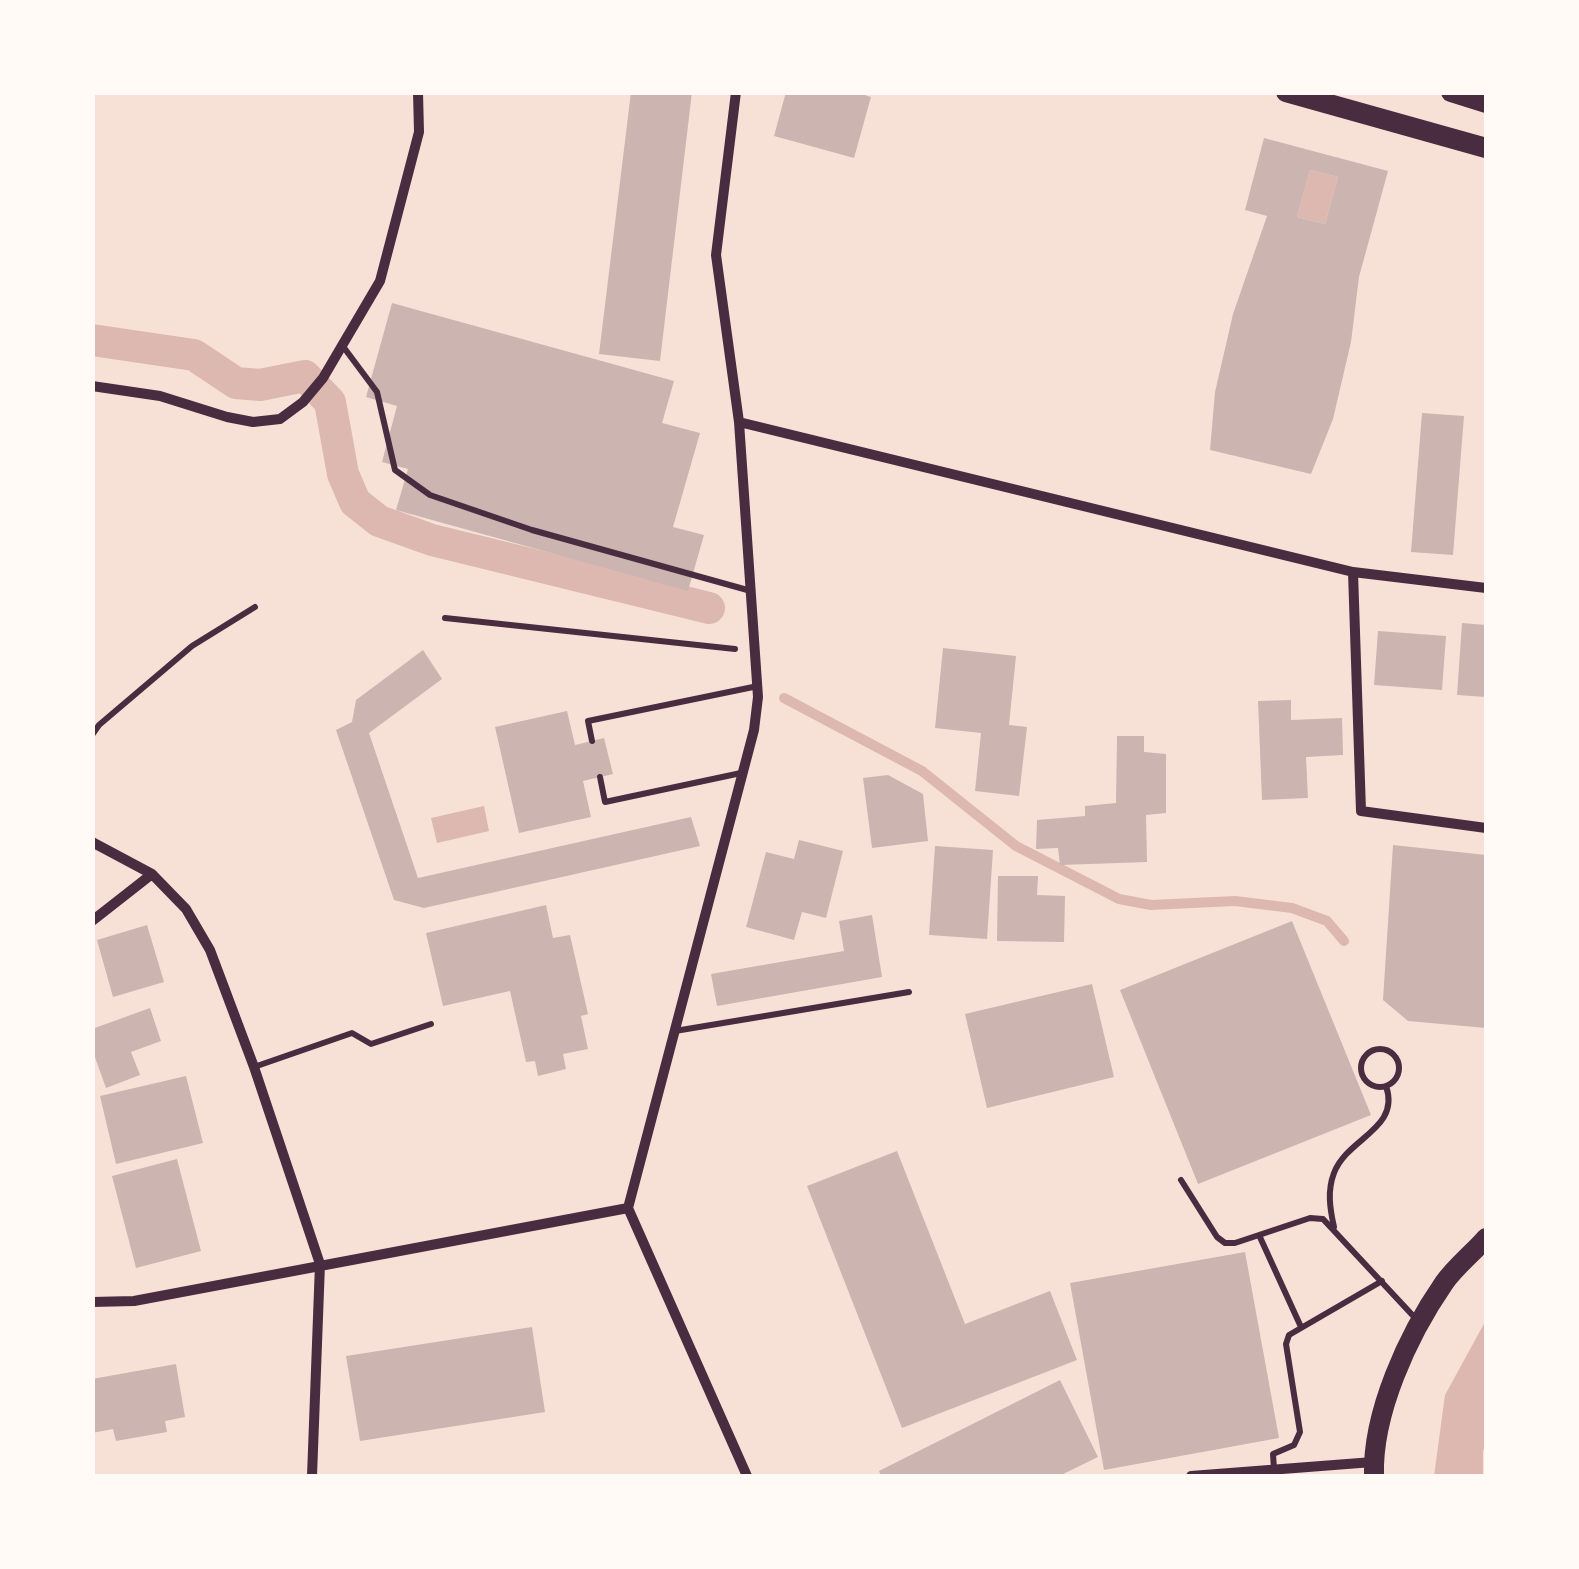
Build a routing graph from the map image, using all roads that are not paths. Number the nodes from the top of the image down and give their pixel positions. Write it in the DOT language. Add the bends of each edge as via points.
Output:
graph roads {
  1 [pos="418,92"];
  2 [pos="736,92"];
  3 [pos="1286,92"];
  4 [pos="1451,92"];
  5 [pos="1486,103"];
  6 [pos="1486,148"];
  7 [pos="342,345"];
  8 [pos="92,386"];
  9 [pos="739,422"];
  10 [pos="1353,572"];
  11 [pos="1486,588"];
  12 [pos="752,591"];
  13 [pos="255,607"];
  14 [pos="758,686"];
  15 [pos="92,735"];
  16 [pos="592,741"];
  17 [pos="742,773"];
  18 [pos="600,777"];
  19 [pos="1486,828"];
  20 [pos="92,842"];
  21 [pos="152,874"];
  22 [pos="92,922"];
  23 [pos="909,992"];
  24 [pos="431,1024"];
  25 [pos="675,1031"];
  26 [pos="254,1067"];
  27 [pos="1386,1086"];
  28 [pos="1181,1180"];
  29 [pos="628,1208"];
  30 [pos="1335,1228"];
  31 [pos="1259,1235"];
  32 [pos="1486,1238"];
  33 [pos="320,1264"];
  34 [pos="1382,1282"];
  35 [pos="92,1302"];
  36 [pos="1422,1325"];
  37 [pos="1301,1326"];
  38 [pos="1373,1469"];
  39 [pos="1274,1470"];
  40 [pos="312,1476"];
  41 [pos="747,1476"];
  42 [pos="1191,1476"];
  1 -- 7 [label="street" via="419,132 380,281"];
  2 -- 9 [label="street" via="716,255"];
  3 -- 6 [label="main road"];
  4 -- 5 [label="main road"];
  7 -- 8 [label="street" via="303,402 280,419 253,422 160,396"];
  7 -- 12 [label="lane" via="377,392 395,470 430,495"];
  9 -- 10 [label="street"];
  9 -- 12 [label="street"];
  10 -- 11 [label="street"];
  10 -- 19 [label="street" via="1362,811"];
  12 -- 14 [label="street"];
  13 -- 15 [label="lane" via="192,646"];
  14 -- 16 [label="lane" via="588,721"];
  14 -- 17 [label="street"];
  17 -- 18 [label="lane" via="604,802"];
  17 -- 25 [label="street"];
  20 -- 21 [label="street"];
  21 -- 22 [label="street"];
  21 -- 26 [label="street" via="186,909 210,950"];
  23 -- 25 [label="lane"];
  24 -- 26 [label="lane" via="371,1044 352,1033"];
  25 -- 29 [label="street"];
  26 -- 33 [label="street"];
  27 -- 27 [label="lane" via="1398,1074 1398,1062 1390,1051 1371,1050 1362,1059 1362,1078"];
  27 -- 30 [label="lane" via="1384,1118 1333,1174"];
  28 -- 31 [label="lane" via="1220,1240"];
  29 -- 33 [label="street"];
  29 -- 41 [label="street"];
  30 -- 31 [label="lane" via="1314,1217"];
  30 -- 34 [label="lane"];
  31 -- 37 [label="lane"];
  32 -- 36 [label="main road" via="1445,1282"];
  33 -- 35 [label="street" via="134,1301"];
  33 -- 40 [label="street"];
  34 -- 36 [label="lane"];
  34 -- 37 [label="lane"];
  36 -- 38 [label="main road" via="1381,1410"];
  37 -- 39 [label="lane" via="1286,1344 1300,1432 1294,1445 1273,1454"];
  38 -- 39 [label="street"];
  39 -- 42 [label="street"];
}
